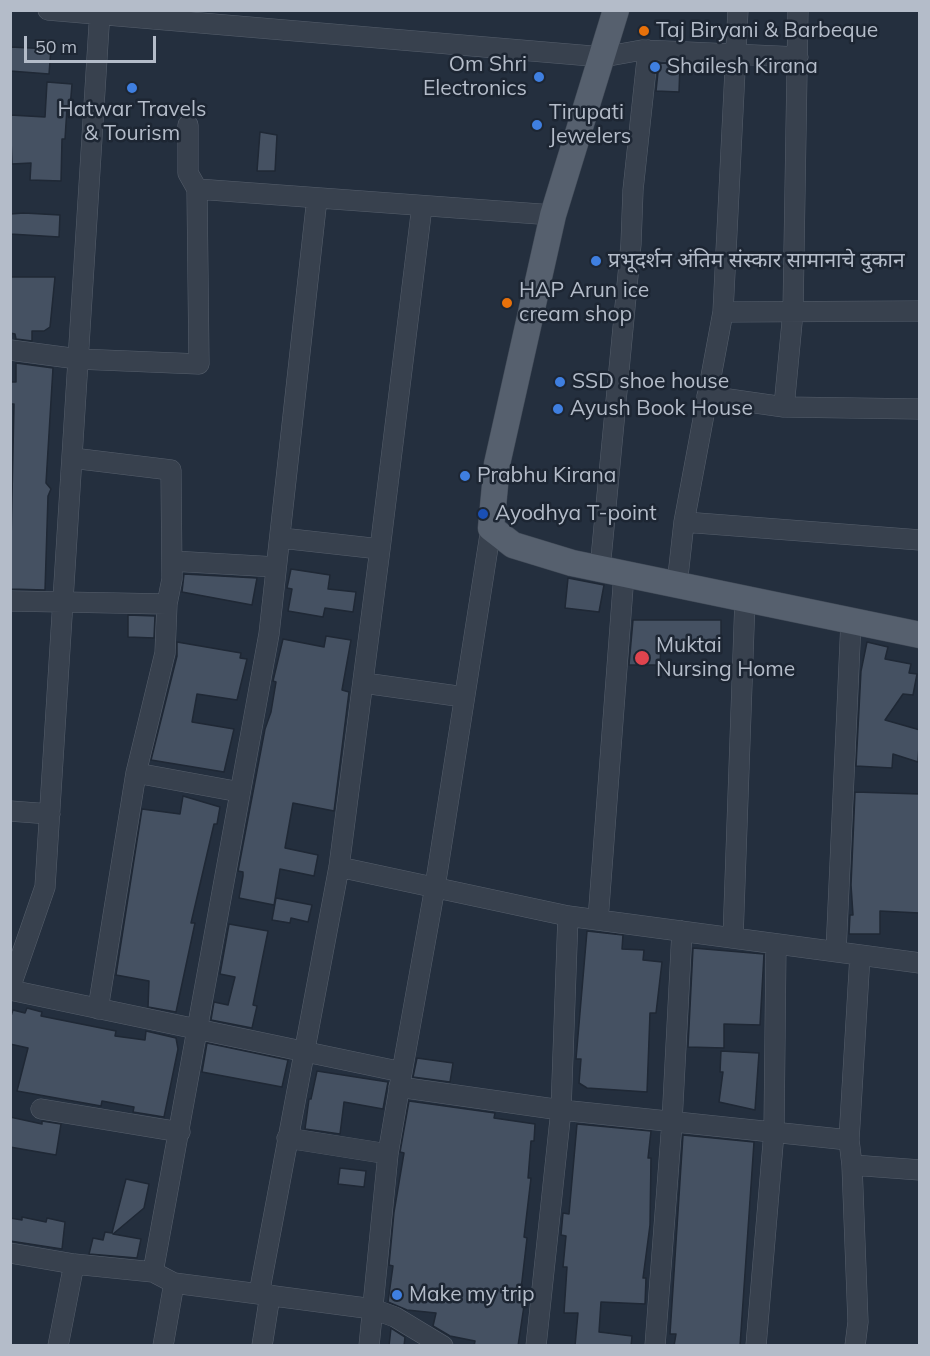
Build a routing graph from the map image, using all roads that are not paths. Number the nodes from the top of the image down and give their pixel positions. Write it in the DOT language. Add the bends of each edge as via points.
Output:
graph roads {
  1 [pos="48,10"];
  2 [pos="616,10"];
  3 [pos="738,10"];
  4 [pos="798,10"];
  5 [pos="100,12"];
  6 [pos="648,50"];
  7 [pos="736,52"];
  8 [pos="603,57"];
  9 [pos="798,57"];
  10 [pos="188,126"];
  11 [pos="197,189"];
  12 [pos="317,198"];
  13 [pos="422,206"];
  14 [pos="553,215"];
  15 [pos="920,311"];
  16 [pos="723,312"];
  17 [pos="793,312"];
  18 [pos="10,350"];
  19 [pos="78,359"];
  20 [pos="707,396"];
  21 [pos="784,406"];
  22 [pos="920,409"];
  23 [pos="72,458"];
  24 [pos="684,522"];
  25 [pos="492,528"];
  26 [pos="281,538"];
  27 [pos="920,540"];
  28 [pos="380,549"];
  29 [pos="172,561"];
  30 [pos="276,567"];
  31 [pos="612,572"];
  32 [pos="677,585"];
  33 [pos="745,599"];
  34 [pos="63,600"];
  35 [pos="10,601"];
  36 [pos="167,604"];
  37 [pos="851,621"];
  38 [pos="920,635"];
  39 [pos="364,682"];
  40 [pos="464,697"];
  41 [pos="136,772"];
  42 [pos="240,792"];
  43 [pos="10,811"];
  44 [pos="50,814"];
  45 [pos="339,867"];
  46 [pos="435,887"];
  47 [pos="568,915"];
  48 [pos="598,920"];
  49 [pos="682,931"];
  50 [pos="733,938"];
  51 [pos="776,944"];
  52 [pos="836,952"];
  53 [pos="860,955"];
  54 [pos="920,963"];
  55 [pos="10,989"];
  56 [pos="98,1009"];
  57 [pos="197,1030"];
  58 [pos="303,1053"];
  59 [pos="401,1079"];
  60 [pos="41,1109"];
  61 [pos="561,1110"];
  62 [pos="672,1122"];
  63 [pos="180,1132"];
  64 [pos="774,1132"];
  65 [pos="287,1138"];
  66 [pos="849,1140"];
  67 [pos="388,1154"];
  68 [pos="852,1165"];
  69 [pos="920,1170"];
  70 [pos="10,1252"];
  71 [pos="74,1264"];
  72 [pos="153,1272"];
  73 [pos="174,1283"];
  74 [pos="265,1294"];
  75 [pos="373,1309"];
  76 [pos="58,1346"];
  77 [pos="163,1346"];
  78 [pos="262,1346"];
  79 [pos="369,1346"];
  80 [pos="443,1346"];
  81 [pos="536,1346"];
  82 [pos="655,1346"];
  83 [pos="756,1346"];
  84 [pos="855,1346"];
  1 -- 5 [label="street"];
  2 -- 8 [label="main road"];
  3 -- 7 [label="street"];
  4 -- 9 [label="street"];
  5 -- 8 [label="street"];
  5 -- 19 [label="street"];
  6 -- 7 [label="street"];
  6 -- 8 [label="street"];
  6 -- 31 [label="street" via="633,190"];
  7 -- 9 [label="street"];
  7 -- 16 [label="street"];
  8 -- 14 [label="main road"];
  9 -- 17 [label="street"];
  10 -- 11 [label="street" via="188,173"];
  11 -- 12 [label="street"];
  11 -- 19 [label="street" via="199,364"];
  12 -- 13 [label="street"];
  12 -- 26 [label="street"];
  13 -- 14 [label="street"];
  13 -- 28 [label="street"];
  14 -- 25 [label="main road" via="497,464"];
  15 -- 17 [label="street"];
  16 -- 17 [label="street"];
  16 -- 20 [label="street"];
  17 -- 21 [label="street"];
  18 -- 19 [label="street"];
  19 -- 23 [label="street"];
  20 -- 21 [label="street"];
  20 -- 24 [label="street"];
  21 -- 22 [label="street"];
  23 -- 29 [label="street" via="171,470"];
  23 -- 34 [label="street"];
  24 -- 27 [label="street"];
  24 -- 32 [label="street"];
  25 -- 31 [label="main road" via="513,545"];
  25 -- 40 [label="street"];
  26 -- 28 [label="street"];
  26 -- 30 [label="street"];
  28 -- 39 [label="street"];
  29 -- 30 [label="street"];
  29 -- 36 [label="street"];
  30 -- 42 [label="street" via="269,634"];
  31 -- 32 [label="main road"];
  31 -- 48 [label="street"];
  32 -- 33 [label="main road"];
  33 -- 37 [label="main road"];
  33 -- 50 [label="street"];
  34 -- 35 [label="street"];
  34 -- 36 [label="street"];
  34 -- 44 [label="street"];
  36 -- 41 [label="street" via="165,653"];
  37 -- 38 [label="main road"];
  37 -- 52 [label="street"];
  39 -- 40 [label="street"];
  39 -- 45 [label="street"];
  40 -- 46 [label="street"];
  41 -- 42 [label="street"];
  41 -- 56 [label="street"];
  42 -- 57 [label="street"];
  43 -- 44 [label="street"];
  44 -- 55 [label="street" via="45,887"];
  45 -- 46 [label="street"];
  45 -- 58 [label="street"];
  46 -- 47 [label="street"];
  46 -- 59 [label="street"];
  47 -- 48 [label="street"];
  47 -- 61 [label="street"];
  48 -- 49 [label="street"];
  49 -- 50 [label="street"];
  49 -- 62 [label="street"];
  50 -- 51 [label="street"];
  51 -- 52 [label="street"];
  51 -- 64 [label="street"];
  52 -- 53 [label="street"];
  53 -- 54 [label="street"];
  53 -- 66 [label="street"];
  55 -- 56 [label="street"];
  56 -- 57 [label="street"];
  57 -- 58 [label="street"];
  57 -- 63 [label="street"];
  58 -- 59 [label="street"];
  58 -- 65 [label="street"];
  59 -- 61 [label="street"];
  59 -- 67 [label="street"];
  60 -- 63 [label="street"];
  61 -- 62 [label="street"];
  61 -- 81 [label="street"];
  62 -- 64 [label="street"];
  62 -- 82 [label="street"];
  63 -- 72 [label="street"];
  64 -- 66 [label="street"];
  64 -- 83 [label="street"];
  65 -- 67 [label="street"];
  65 -- 74 [label="street"];
  66 -- 68 [label="street"];
  67 -- 75 [label="street"];
  68 -- 69 [label="street"];
  68 -- 84 [label="street" via="858,1322"];
  70 -- 71 [label="street"];
  71 -- 72 [label="street"];
  71 -- 76 [label="street"];
  72 -- 73 [label="street"];
  73 -- 74 [label="street"];
  73 -- 77 [label="street"];
  74 -- 75 [label="street"];
  74 -- 78 [label="street"];
  75 -- 79 [label="street"];
  75 -- 80 [label="street" via="395,1317"];
}
